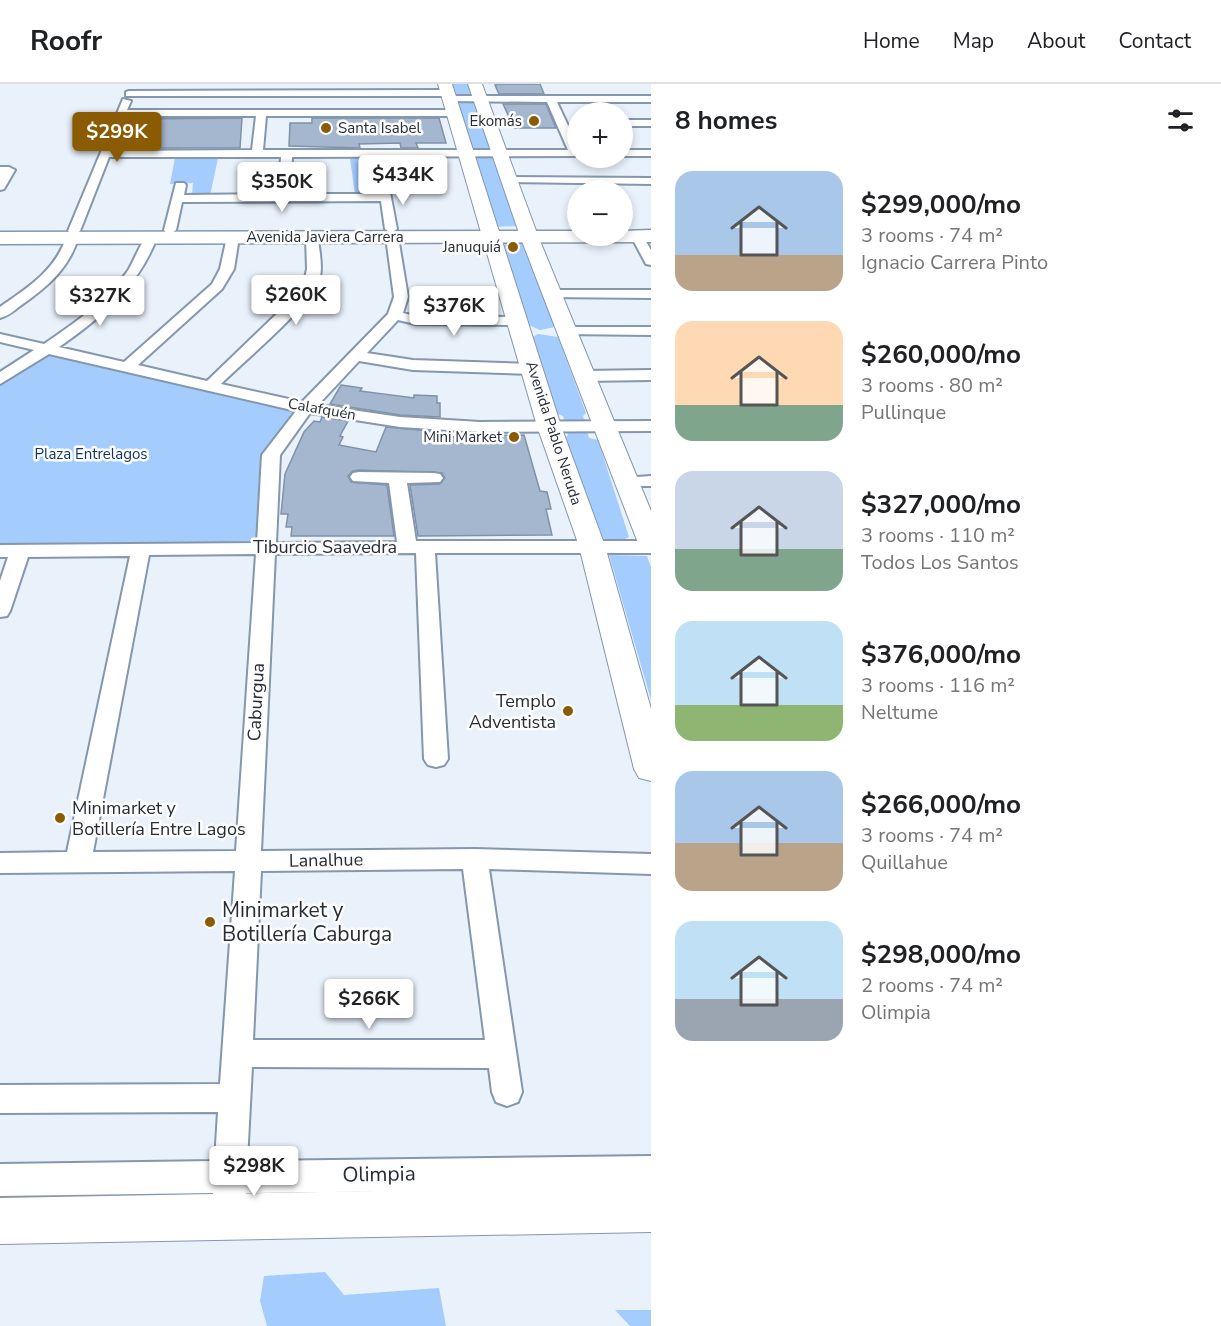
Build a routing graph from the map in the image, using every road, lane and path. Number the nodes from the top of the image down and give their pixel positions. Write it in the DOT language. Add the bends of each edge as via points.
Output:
graph roads {
  1 [pos="475,84"];
  2 [pos="131,89"];
  3 [pos="290,89"];
  4 [pos="449,97"];
  5 [pos="481,99"];
  6 [pos="551,99"];
  7 [pos="651,99"];
  8 [pos="121,113"];
  9 [pos="261,113"];
  10 [pos="289,113"];
  11 [pos="560,123"];
  12 [pos="567,123"];
  13 [pos="633,123"];
  14 [pos="651,123"];
  15 [pos="567,136"];
  16 [pos="499,153"];
  17 [pos="567,153"];
  18 [pos="633,153"];
  19 [pos="651,153"];
  20 [pos="105,154"];
  21 [pos="257,154"];
  22 [pos="286,154"];
  23 [pos="466,154"];
  24 [pos="5,170"];
  25 [pos="509,180"];
  26 [pos="651,181"];
  27 [pos="633,183"];
  28 [pos="180,184"];
  29 [pos="567,184"];
  30 [pos="0,187"];
  31 [pos="285,198"];
  32 [pos="177,199"];
  33 [pos="567,229"];
  34 [pos="0,231"];
  35 [pos="527,232"];
  36 [pos="640,232"];
  37 [pos="490,233"];
  38 [pos="175,234"];
  39 [pos="388,234"];
  40 [pos="67,236"];
  41 [pos="152,237"];
  42 [pos="233,237"];
  43 [pos="312,237"];
  44 [pos="0,238"];
  45 [pos="651,261"];
  46 [pos="534,293"];
  47 [pos="651,294"];
  48 [pos="0,314"];
  49 [pos="395,315"];
  50 [pos="518,321"];
  51 [pos="566,331"];
  52 [pos="651,331"];
  53 [pos="0,338"];
  54 [pos="46,349"];
  55 [pos="355,356"];
  56 [pos="127,367"];
  57 [pos="533,369"];
  58 [pos="651,375"];
  59 [pos="583,376"];
  60 [pos="0,379"];
  61 [pos="211,386"];
  62 [pos="306,408"];
  63 [pos="549,426"];
  64 [pos="651,426"];
  65 [pos="606,427"];
  66 [pos="359,477"];
  67 [pos="397,478"];
  68 [pos="434,478"];
  69 [pos="651,481"];
  70 [pos="628,482"];
  71 [pos="651,543"];
  72 [pos="592,546"];
  73 [pos="416,547"];
  74 [pos="265,548"];
  75 [pos="651,548"];
  76 [pos="141,549"];
  77 [pos="10,550"];
  78 [pos="0,611"];
  79 [pos="436,759"];
  80 [pos="651,769"];
  81 [pos="475,859"];
  82 [pos="247,861"];
  83 [pos="78,862"];
  84 [pos="0,863"];
  85 [pos="651,864"];
  86 [pos="236,1053"];
  87 [pos="502,1054"];
  88 [pos="507,1092"];
  89 [pos="234,1098"];
  90 [pos="0,1099"];
  91 [pos="651,1172"];
  92 [pos="0,1180"];
  93 [pos="229,1196"];
  94 [pos="651,1209"];
  95 [pos="0,1221"];
  1 -- 5 [label="main road, Avenida Pablo Neruda"];
  2 -- 3 [label="street"];
  2 -- 8 [label="street"];
  3 -- 4 [label="street"];
  3 -- 10 [label="street"];
  4 -- 5 [label="street"];
  4 -- 10 [label="street"];
  4 -- 23 [label="main road, Avenida Pablo Neruda"];
  5 -- 6 [label="street"];
  5 -- 16 [label="main road, Avenida Pablo Neruda"];
  6 -- 7 [label="street"];
  6 -- 11 [label="street"];
  8 -- 9 [label="street"];
  8 -- 20 [label="street"];
  9 -- 10 [label="street"];
  9 -- 21 [label="street"];
  11 -- 12 [label="street"];
  11 -- 15 [label="street"];
  13 -- 14 [label="street"];
  16 -- 17 [label="street"];
  16 -- 23 [label="street"];
  16 -- 25 [label="main road, Avenida Pablo Neruda"];
  18 -- 19 [label="street"];
  20 -- 21 [label="street"];
  20 -- 40 [label="street"];
  21 -- 22 [label="street"];
  22 -- 23 [label="street"];
  22 -- 31 [label="street"];
  23 -- 37 [label="main road, Avenida Pablo Neruda"];
  24 -- 30 [label="street"];
  25 -- 29 [label="street"];
  25 -- 35 [label="main road, Avenida Pablo Neruda"];
  26 -- 27 [label="street"];
  28 -- 32 [label="street"];
  31 -- 32 [label="street"];
  31 -- 39 [label="street" via="385,193"];
  32 -- 38 [label="street"];
  33 -- 35 [label="main road, Avenida Javiera Carrera"];
  34 -- 40 [label="main road, Avenida Javiera Carrera"];
  35 -- 36 [label="main road, Avenida Javiera Carrera"];
  35 -- 37 [label="main road, Avenida Javiera Carrera"];
  35 -- 46 [label="main road, Avenida Pablo Neruda"];
  36 -- 45 [label="street"];
  37 -- 39 [label="main road, Avenida Javiera Carrera"];
  37 -- 46 [label="main road, Avenida Pablo Neruda"];
  38 -- 39 [label="main road, Avenida Javiera Carrera"];
  38 -- 40 [label="main road, Avenida Javiera Carrera"];
  38 -- 41 [label="main road, Avenida Javiera Carrera"];
  38 -- 42 [label="main road, Avenida Javiera Carrera"];
  39 -- 43 [label="main road, Avenida Javiera Carrera"];
  39 -- 49 [label="street" via="400,297"];
  40 -- 41 [label="main road, Avenida Javiera Carrera"];
  40 -- 44 [label="main road, Avenida Javiera Carrera"];
  40 -- 48 [label="street" via="65,256 46,280"];
  41 -- 54 [label="street" via="143,263 120,292"];
  42 -- 43 [label="main road, Avenida Javiera Carrera"];
  42 -- 56 [label="street" via="227,269 217,286"];
  43 -- 61 [label="street" via="314,269 310,283 295,304"];
  46 -- 47 [label="street"];
  46 -- 50 [label="main road, Avenida Pablo Neruda"];
  46 -- 51 [label="main road, Avenida Pablo Neruda"];
  49 -- 50 [label="street" via="415,320"];
  49 -- 55 [label="street, Caburgua"];
  50 -- 57 [label="main road, Avenida Pablo Neruda"];
  51 -- 52 [label="street"];
  51 -- 59 [label="main road, Avenida Pablo Neruda"];
  53 -- 54 [label="street, Calafquén"];
  54 -- 56 [label="street, Calafquén"];
  54 -- 60 [label="street"];
  55 -- 57 [label="street" via="413,365"];
  55 -- 62 [label="street, Caburgua"];
  56 -- 61 [label="street, Calafquén"];
  57 -- 63 [label="main road, Avenida Pablo Neruda"];
  58 -- 59 [label="street"];
  59 -- 65 [label="main road, Avenida Pablo Neruda"];
  61 -- 62 [label="street, Calafquén"];
  62 -- 63 [label="street, Calafquén" via="438,426"];
  62 -- 74 [label="street, Caburgua" via="271,455"];
  63 -- 65 [label="street, Calafquén"];
  63 -- 72 [label="main road, Avenida Pablo Neruda"];
  64 -- 65 [label="street, Calafquén"];
  65 -- 70 [label="main road, Avenida Pablo Neruda"];
  66 -- 67 [label="street"];
  67 -- 68 [label="street"];
  67 -- 73 [label="street"];
  69 -- 70 [label="street"];
  70 -- 71 [label="main road, Avenida Pablo Neruda"];
  72 -- 73 [label="street, Tiburcio Saavedra"];
  72 -- 75 [label="street, Tiburcio Saavedra"];
  72 -- 80 [label="main road, Avenida Pablo Neruda"];
  73 -- 74 [label="street, Tiburcio Saavedra"];
  73 -- 79 [label="street"];
  74 -- 76 [label="street, Tiburcio Saavedra"];
  74 -- 82 [label="street, Caburgua"];
  76 -- 77 [label="street, Tiburcio Saavedra"];
  76 -- 83 [label="street"];
  77 -- 78 [label="street"];
  81 -- 82 [label="street, Lanalhue"];
  81 -- 85 [label="street, Lanalhue"];
  81 -- 87 [label="street"];
  82 -- 83 [label="street, Lanalhue"];
  82 -- 86 [label="street, Caburgua"];
  83 -- 84 [label="street, Lanalhue"];
  86 -- 87 [label="street"];
  86 -- 89 [label="street, Caburgua"];
  87 -- 88 [label="street"];
  89 -- 90 [label="street"];
  89 -- 93 [label="street, Caburgua"];
  91 -- 93 [label="street, Olimpia"];
  92 -- 93 [label="street, Olimpia"];
  93 -- 94 [label="main road, Olimpia"];
  93 -- 95 [label="main road, Olimpia"];
}
